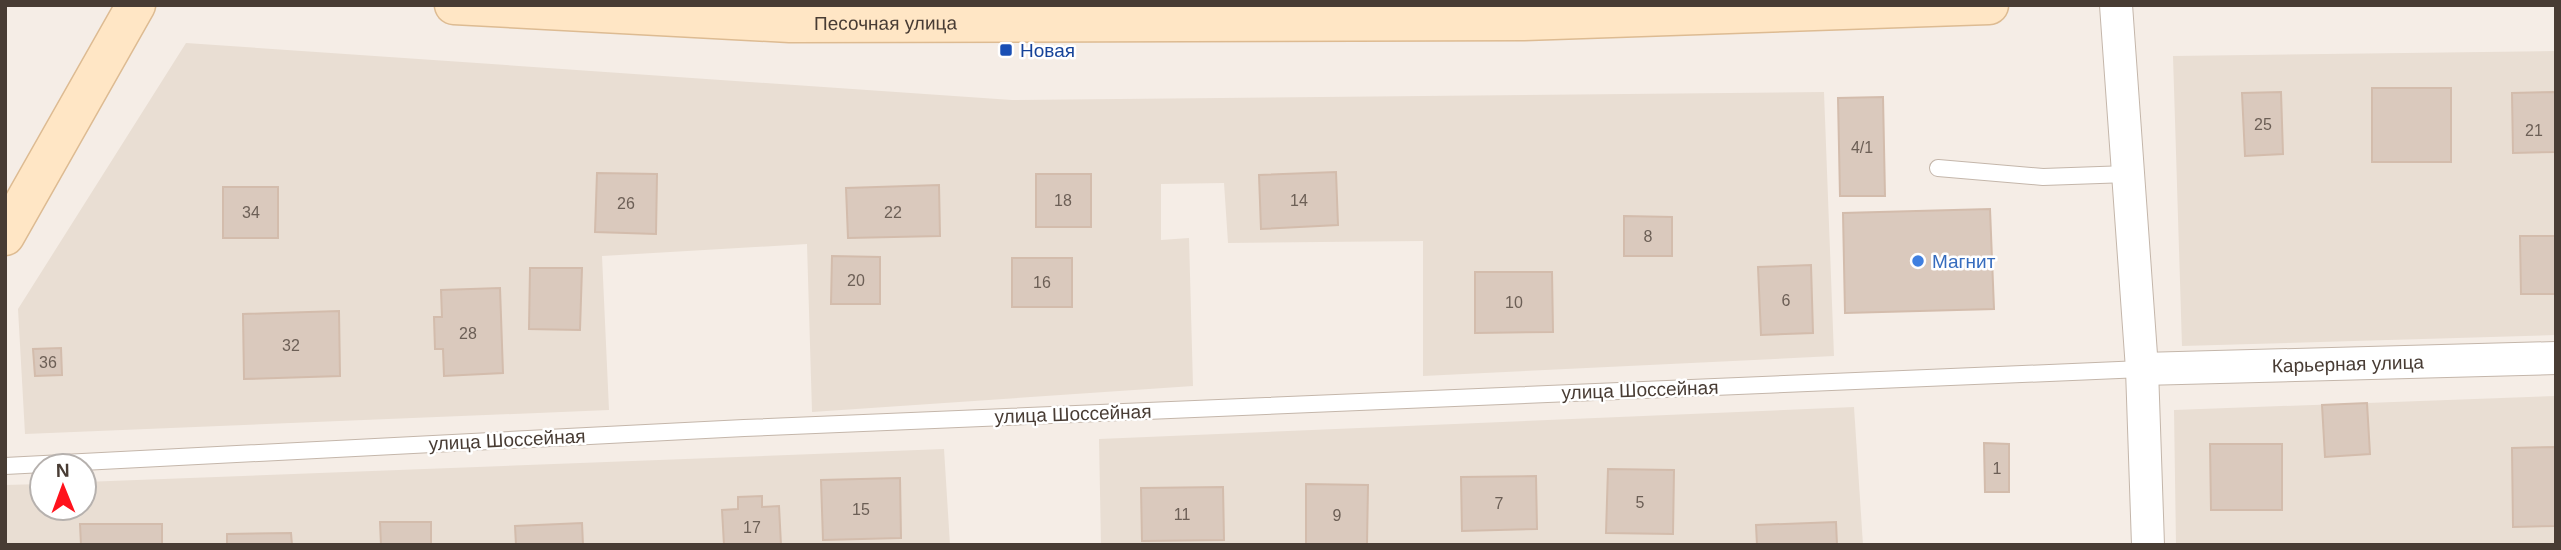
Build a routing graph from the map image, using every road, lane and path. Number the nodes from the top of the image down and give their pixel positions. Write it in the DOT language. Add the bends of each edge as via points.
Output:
graph roads {
  1 [pos="136,5"];
  2 [pos="454,5"];
  3 [pos="1989,5"];
  4 [pos="2116,5"];
  5 [pos="1524,13"];
  6 [pos="1938,168"];
  7 [pos="2128,174"];
  8 [pos="5,236"];
  9 [pos="2556,358"];
  10 [pos="2142,369"];
  11 [pos="5,466"];
  12 [pos="2148,545"];
  1 -- 8 [label="street"];
  2 -- 5 [label="street, Песочная улица" via="790,23"];
  3 -- 5 [label="street, Песочная улица"];
  4 -- 7 [label="street"];
  6 -- 7 [label="lane" via="2043,177"];
  7 -- 10 [label="street"];
  9 -- 10 [label="street, Карьерная улица"];
  10 -- 11 [label="lane, улица Шоссейная" via="744,428"];
  10 -- 12 [label="street"];
}
